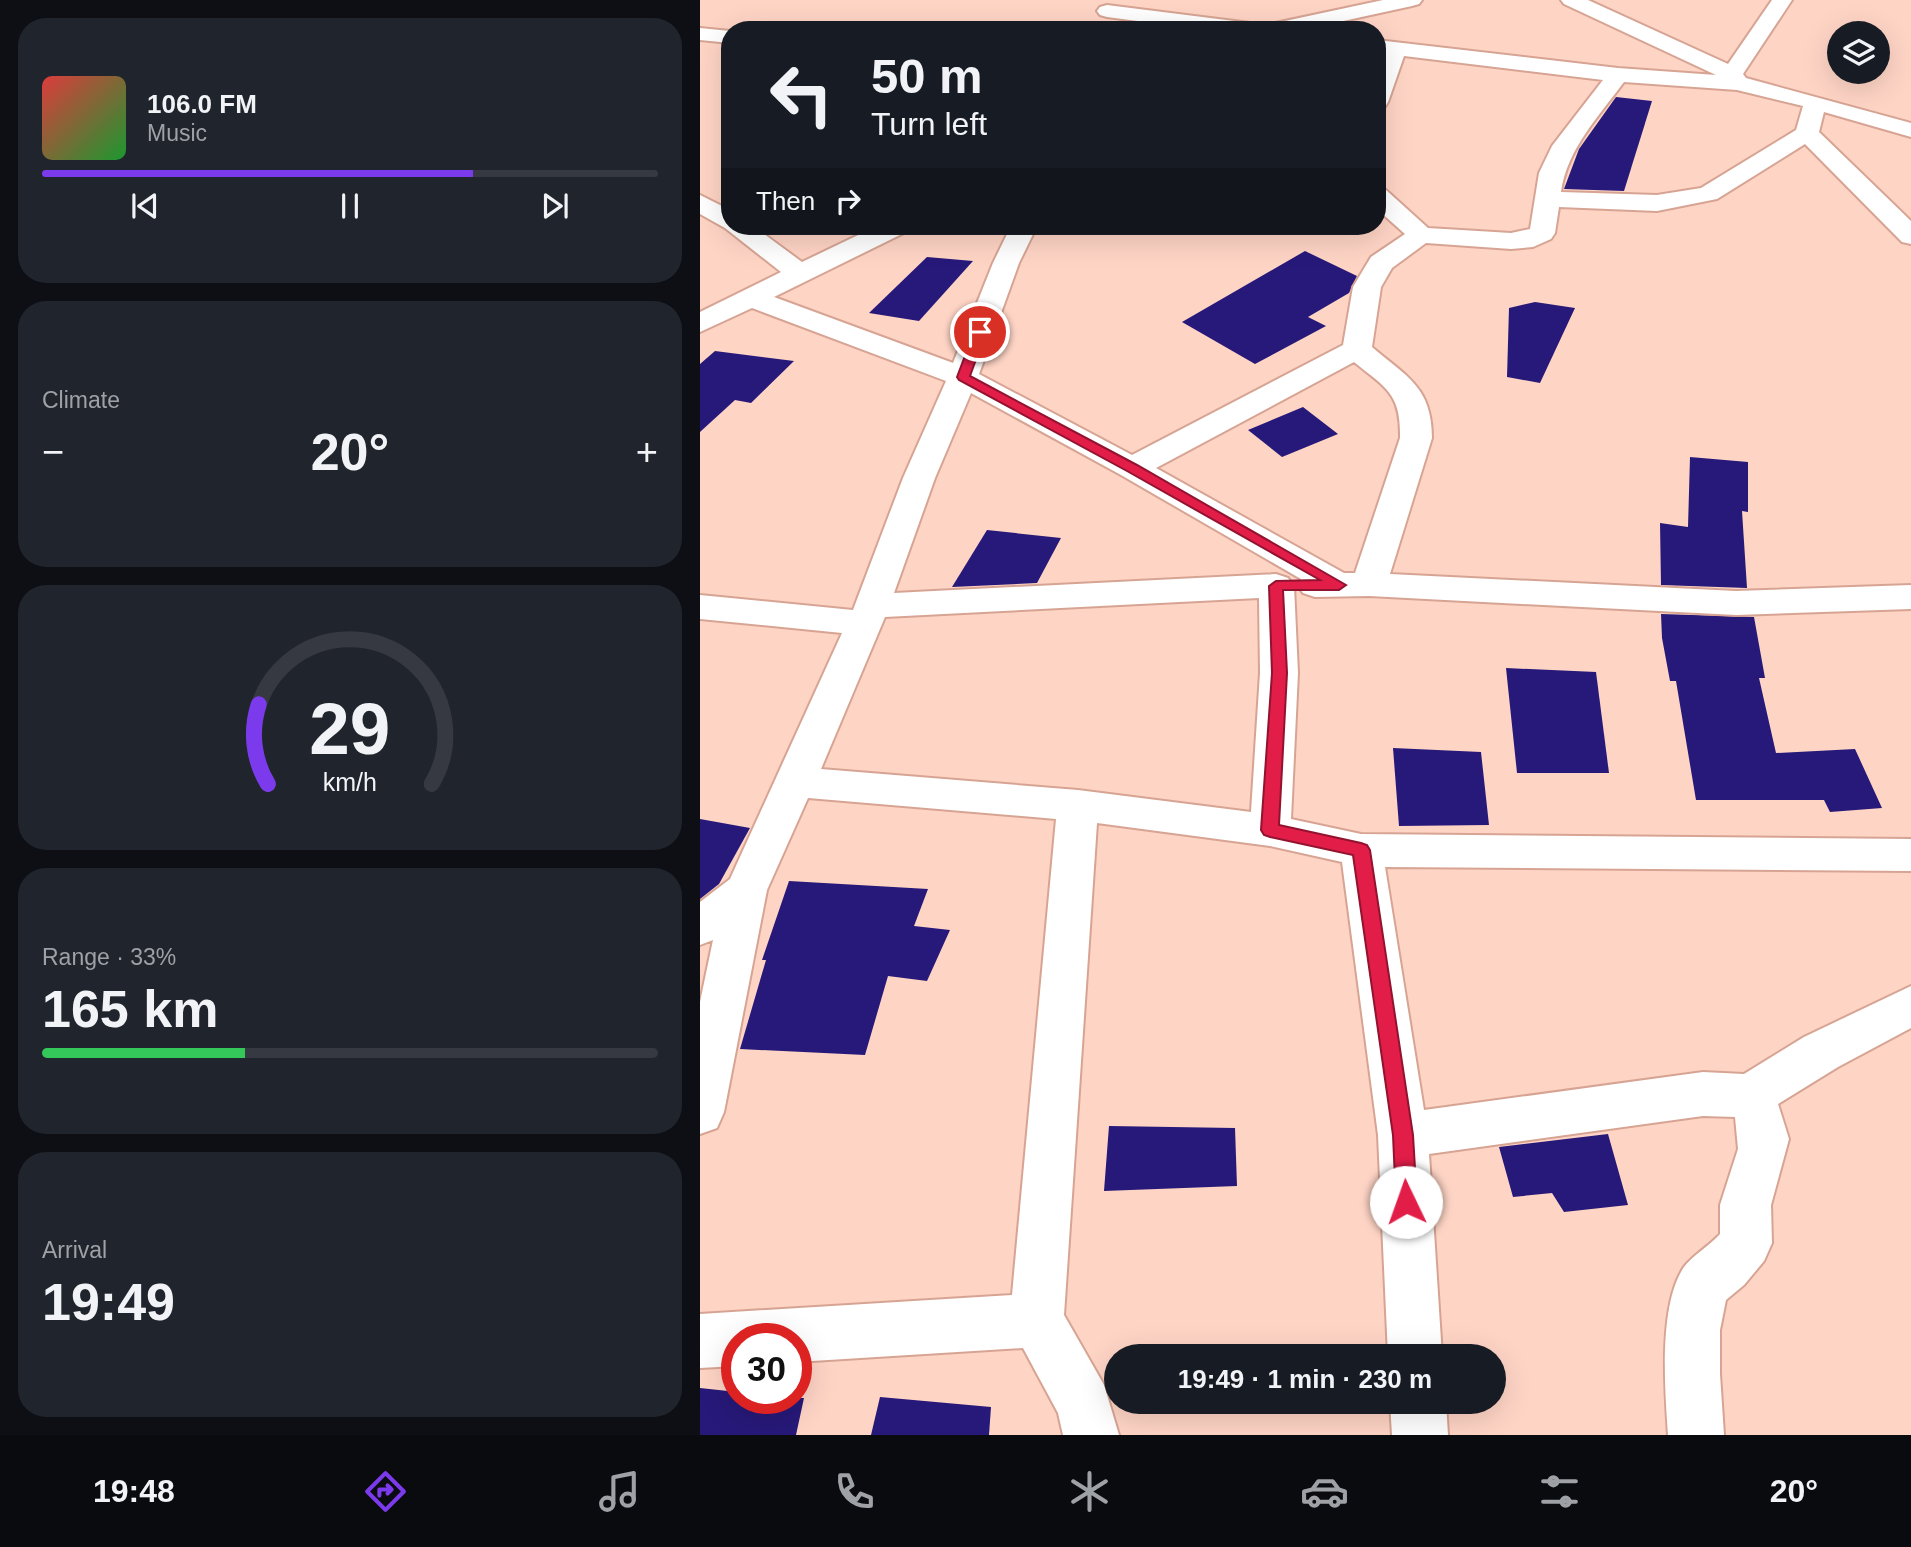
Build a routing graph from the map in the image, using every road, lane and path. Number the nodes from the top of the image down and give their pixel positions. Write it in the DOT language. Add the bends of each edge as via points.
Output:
graph roads {
  1 [pos="1412,0"];
  2 [pos="1571,0"];
  3 [pos="1782,0"];
  4 [pos="1107,14"];
  5 [pos="1174,21"];
  6 [pos="1314,21"];
  7 [pos="700,34"];
  8 [pos="721,36"];
  9 [pos="1387,47"];
  10 [pos="1618,75"];
  11 [pos="1735,79"];
  12 [pos="1815,102"];
  13 [pos="1911,130"];
  14 [pos="1807,133"];
  15 [pos="1546,200"];
  16 [pos="700,203"];
  17 [pos="1386,203"];
  18 [pos="721,216"];
  19 [pos="749,235"];
  20 [pos="880,235"];
  21 [pos="1020,235"];
  22 [pos="1421,235"];
  23 [pos="1911,236"];
  24 [pos="802,275"];
  25 [pos="753,299"];
  26 [pos="700,323"];
  27 [pos="1357,349"];
  28 [pos="963,377"];
  29 [pos="1132,468"];
  30 [pos="1354,585"];
  31 [pos="1276,586"];
  32 [pos="1911,597"];
  33 [pos="700,607"];
  34 [pos="868,615"];
  35 [pos="795,782"];
  36 [pos="1078,805"];
  37 [pos="1270,830"];
  38 [pos="1361,850"];
  39 [pos="1911,855"];
  40 [pos="746,890"];
  41 [pos="700,927"];
  42 [pos="1911,1006"];
  43 [pos="1750,1096"];
  44 [pos="700,1112"];
  45 [pos="1403,1135"];
  46 [pos="1037,1320"];
  47 [pos="812,1334"];
  48 [pos="721,1340"];
  49 [pos="700,1341"];
  50 [pos="1414,1344"];
  51 [pos="1419,1414"];
  52 [pos="1091,1435"];
  53 [pos="1420,1435"];
  54 [pos="1696,1435"];
  1 -- 6 [label="street"];
  2 -- 11 [label="street"];
  3 -- 11 [label="street"];
  4 -- 5 [label="street"];
  7 -- 8 [label="street"];
  9 -- 10 [label="street"];
  10 -- 11 [label="street"];
  10 -- 15 [label="street" via="1564,146 1551,173"];
  11 -- 12 [label="street"];
  12 -- 13 [label="street"];
  12 -- 14 [label="street"];
  14 -- 15 [label="street" via="1708,194 1657,202"];
  14 -- 23 [label="street"];
  15 -- 22 [label="street" via="1542,233 1524,241"];
  16 -- 18 [label="street"];
  17 -- 22 [label="street"];
  19 -- 24 [label="street"];
  20 -- 24 [label="street"];
  21 -- 28 [label="street"];
  22 -- 27 [label="street" via="1381,262 1367,287"];
  24 -- 25 [label="street"];
  25 -- 26 [label="street"];
  25 -- 28 [label="street"];
  27 -- 29 [label="street"];
  27 -- 30 [label="street" via="1413,404 1416,438"];
  28 -- 29 [label="street"];
  28 -- 34 [label="street"];
  29 -- 30 [label="street"];
  30 -- 31 [label="street"];
  30 -- 32 [label="street" via="1736,603"];
  31 -- 34 [label="street"];
  31 -- 37 [label="street" via="1279,673"];
  33 -- 34 [label="street"];
  34 -- 35 [label="street"];
  35 -- 36 [label="street"];
  35 -- 40 [label="street"];
  36 -- 37 [label="street"];
  36 -- 46 [label="street"];
  37 -- 38 [label="street"];
  38 -- 39 [label="street"];
  38 -- 45 [label="street"];
  40 -- 41 [label="street"];
  40 -- 44 [label="street"];
  42 -- 43 [label="street" via="1821,1052"];
  43 -- 45 [label="street" via="1703,1094"];
  43 -- 54 [label="street" via="1763,1123 1765,1142 1746,1202 1745,1243 1703,1285 1693,1330"];
  45 -- 50 [label="street"];
  46 -- 47 [label="street"];
  46 -- 52 [label="street" via="1084,1405"];
  48 -- 49 [label="street"];
  51 -- 53 [label="street"];
}
